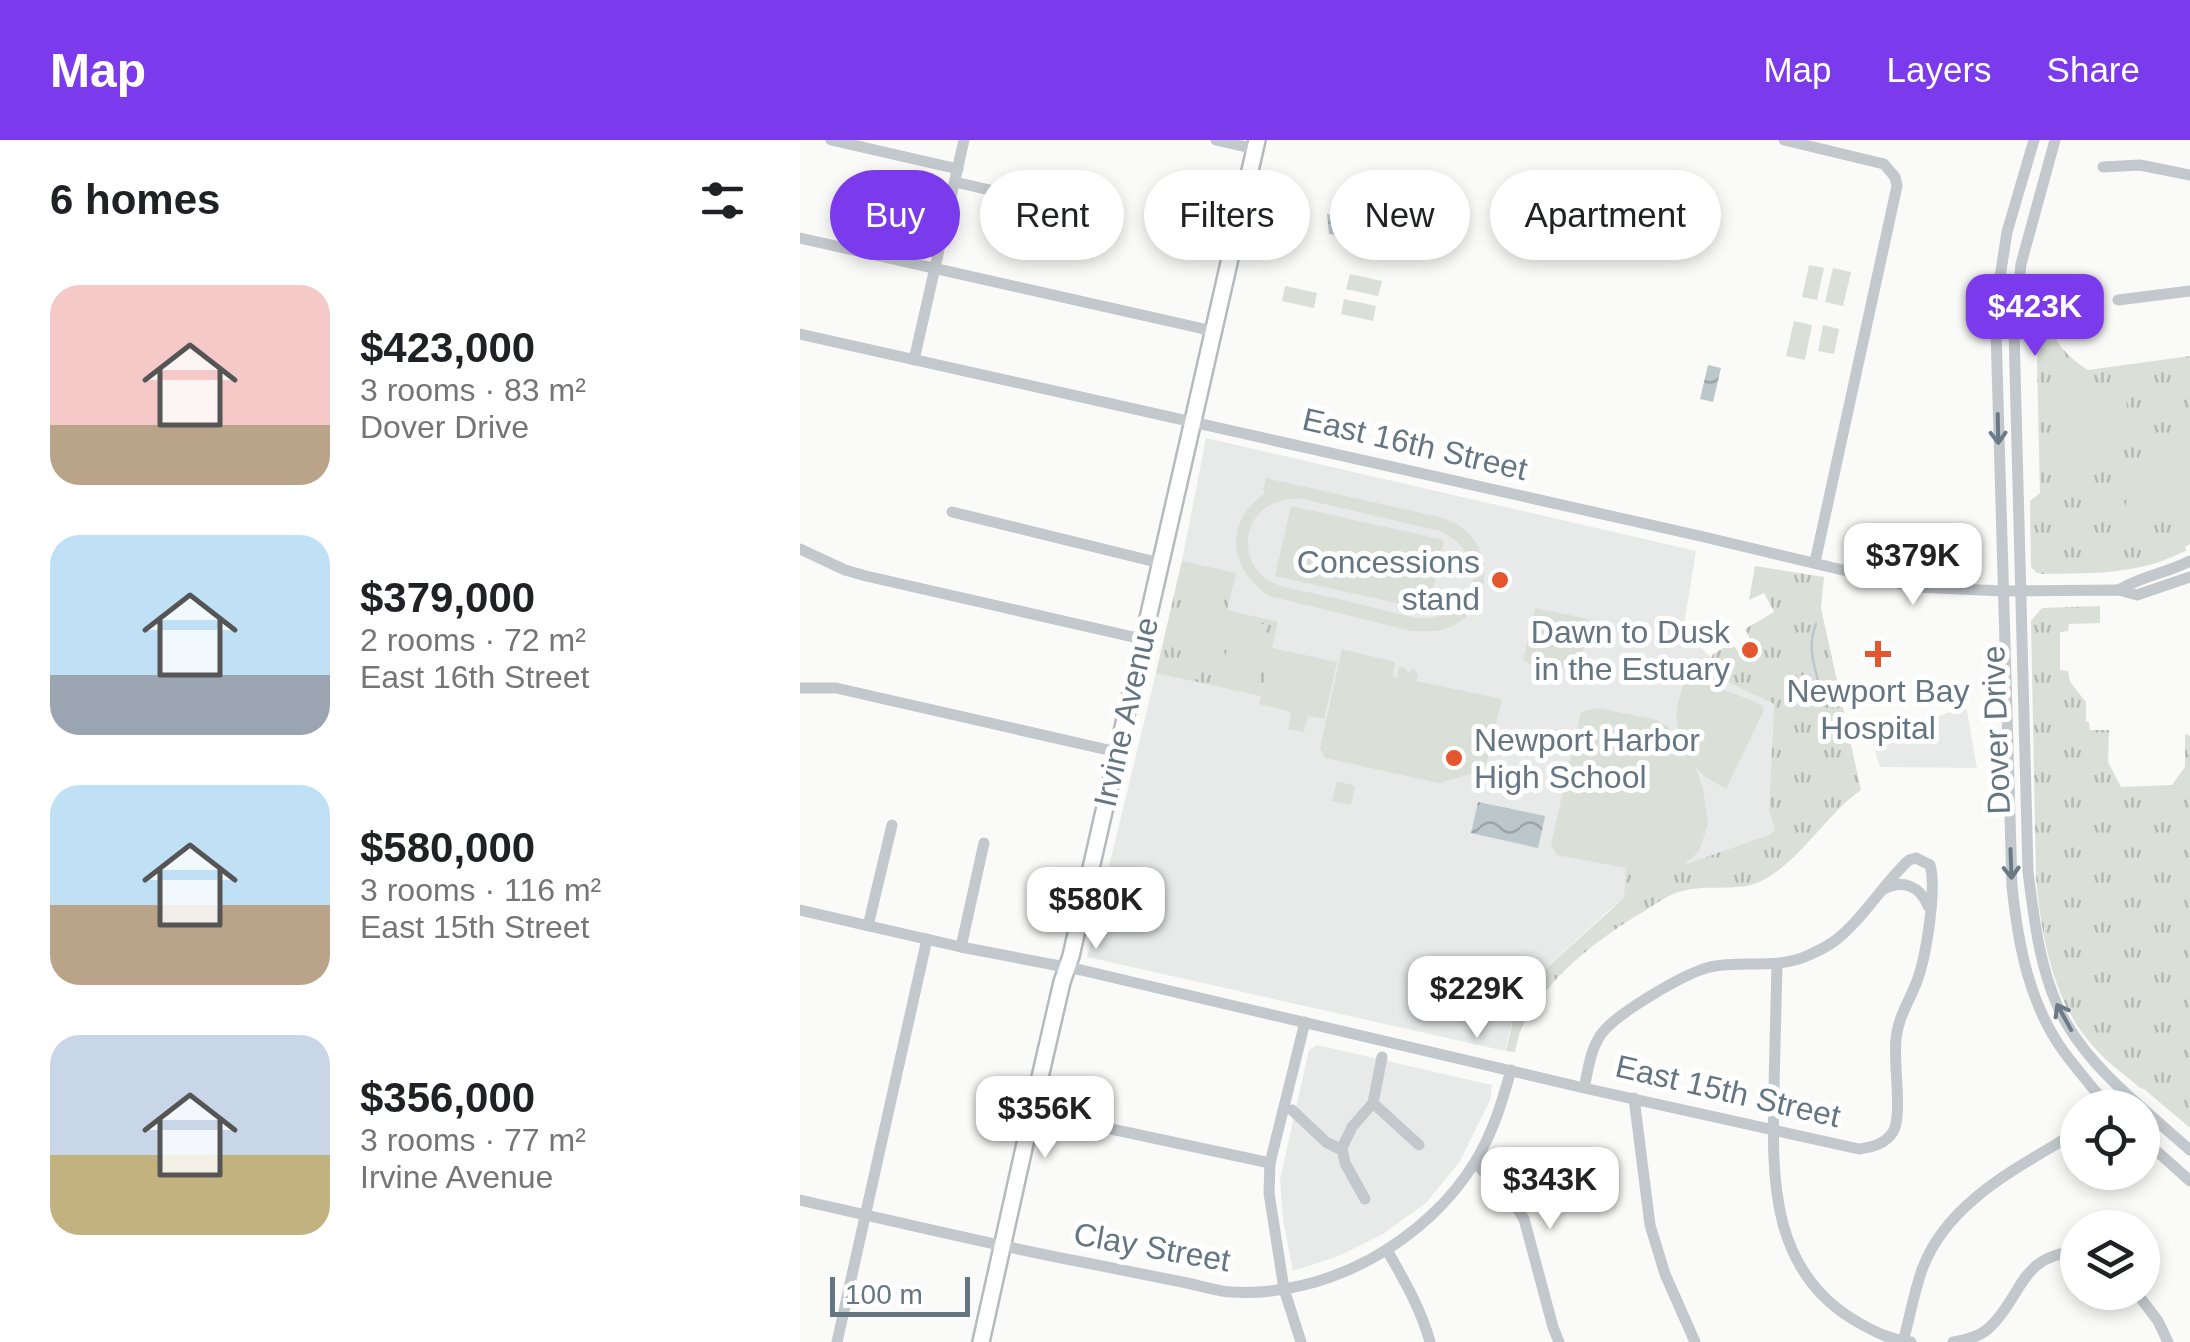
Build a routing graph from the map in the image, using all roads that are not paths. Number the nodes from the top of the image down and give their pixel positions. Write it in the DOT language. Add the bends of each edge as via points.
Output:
graph roads {
  1 [pos="830,140"];
  2 [pos="964,140"];
  3 [pos="1216,140"];
  4 [pos="1784,140"];
  5 [pos="2032,140"];
  6 [pos="2055,140"];
  7 [pos="1256,144"];
  8 [pos="2104,167"];
  9 [pos="938,170"];
  10 [pos="957,170"];
  11 [pos="2190,175"];
  12 [pos="800,238"];
  13 [pos="937,260"];
  14 [pos="935,269"];
  15 [pos="2190,291"];
  16 [pos="2118,300"];
  17 [pos="2014,330"];
  18 [pos="1213,331"];
  19 [pos="1996,332"];
  20 [pos="800,334"];
  21 [pos="914,360"];
  22 [pos="1193,422"];
  23 [pos="952,512"];
  24 [pos="800,550"];
  25 [pos="2190,561"];
  26 [pos="1160,562"];
  27 [pos="1816,562"];
  28 [pos="2176,568"];
  29 [pos="2186,579"];
  30 [pos="2119,590"];
  31 [pos="2003,592"];
  32 [pos="2020,592"];
  33 [pos="1142,639"];
  34 [pos="800,688"];
  35 [pos="1116,752"];
  36 [pos="892,825"];
  37 [pos="984,843"];
  38 [pos="1880,891"];
  39 [pos="1930,909"];
  40 [pos="800,910"];
  41 [pos="868,926"];
  42 [pos="927,939"];
  43 [pos="961,947"];
  44 [pos="1777,964"];
  45 [pos="1067,968"];
  46 [pos="1305,1022"];
  47 [pos="1382,1057"];
  48 [pos="1511,1070"];
  49 [pos="1584,1088"];
  50 [pos="2096,1090"];
  51 [pos="2122,1090"];
  52 [pos="1634,1098"];
  53 [pos="1373,1103"];
  54 [pos="1292,1110"];
  55 [pos="1032,1112"];
  56 [pos="2160,1124"];
  57 [pos="1774,1130"];
  58 [pos="2060,1142"];
  59 [pos="1420,1144"];
  60 [pos="1342,1150"];
  61 [pos="2190,1150"];
  62 [pos="2160,1154"];
  63 [pos="1475,1163"];
  64 [pos="1270,1164"];
  65 [pos="2190,1181"];
  66 [pos="1365,1199"];
  67 [pos="800,1200"];
  68 [pos="866,1214"];
  69 [pos="1002,1247"];
  70 [pos="1387,1250"];
  71 [pos="2060,1253"];
  72 [pos="1284,1289"];
  73 [pos="2150,1310"];
  74 [pos="837,1342"];
  75 [pos="981,1342"];
  76 [pos="1301,1342"];
  77 [pos="1430,1342"];
  78 [pos="1560,1342"];
  79 [pos="1695,1342"];
  80 [pos="1903,1342"];
  81 [pos="1912,1342"];
  82 [pos="1953,1342"];
  83 [pos="2168,1342"];
  1 -- 9 [label="street"];
  2 -- 10 [label="street"];
  3 -- 7 [label="street"];
  4 -- 27 [label="street" via="1884,164 1897,186"];
  5 -- 19 [label="street, Dover Drive" via="2006,232"];
  6 -- 17 [label="street, Dover Drive" via="2022,264"];
  7 -- 18 [label="main road, Irvine Avenue"];
  8 -- 11 [label="street" via="2140,165"];
  12 -- 14 [label="street"];
  13 -- 14 [label="street"];
  14 -- 18 [label="street"];
  14 -- 21 [label="street"];
  15 -- 16 [label="street"];
  17 -- 19 [label="street"];
  17 -- 32 [label="street, Dover Drive"];
  18 -- 22 [label="main road, Irvine Avenue"];
  19 -- 31 [label="street, Dover Drive, one-way"];
  20 -- 21 [label="street, East 16th Street"];
  21 -- 22 [label="street, East 16th Street"];
  22 -- 26 [label="main road, Irvine Avenue"];
  22 -- 27 [label="street, East 16th Street"];
  23 -- 26 [label="street"];
  24 -- 33 [label="street" via="866,576"];
  25 -- 28 [label="street"];
  26 -- 33 [label="main road, Irvine Avenue"];
  27 -- 31 [label="street, East 16th Street" via="1914,587"];
  28 -- 29 [label="street"];
  28 -- 30 [label="street"];
  29 -- 30 [label="street, East 16th Street" via="2137,595"];
  30 -- 32 [label="street, East 16th Street"];
  31 -- 32 [label="street, East 16th Street"];
  31 -- 50 [label="street, Dover Drive, one-way" via="2017,932 2052,1034"];
  51 -- 32 [label="street, Dover Drive, one-way" via="2083,1048 2059,1009 2035,928"];
  33 -- 35 [label="main road, Irvine Avenue"];
  34 -- 35 [label="street" via="836,688"];
  35 -- 45 [label="main road, Irvine Avenue"];
  36 -- 41 [label="street"];
  37 -- 43 [label="street"];
  38 -- 39 [label="street" via="1907,884"];
  38 -- 39 [label="street" via="1908,860 1924,860 1934,877"];
  38 -- 44 [label="street" via="1836,940"];
  39 -- 57 [label="street, East 15th Street" via="1922,966 1896,1032 1892,1134 1859,1148"];
  40 -- 41 [label="street, East 15th Street"];
  41 -- 42 [label="street, East 15th Street"];
  42 -- 43 [label="street, East 15th Street"];
  42 -- 68 [label="street"];
  43 -- 45 [label="street, East 15th Street"];
  44 -- 49 [label="street" via="1695,972 1615,1018 1600,1036"];
  44 -- 57 [label="street"];
  45 -- 46 [label="street, East 15th Street"];
  45 -- 55 [label="main road, Irvine Avenue"];
  46 -- 48 [label="street, East 15th Street"];
  46 -- 64 [label="street"];
  47 -- 53 [label="street"];
  48 -- 49 [label="street, East 15th Street"];
  48 -- 63 [label="street, Clay Street"];
  49 -- 52 [label="street, East 15th Street"];
  52 -- 57 [label="street, East 15th Street"];
  52 -- 79 [label="street" via="1650,1225"];
  53 -- 59 [label="street"];
  53 -- 60 [label="street"];
  54 -- 60 [label="street"];
  55 -- 64 [label="street"];
  55 -- 69 [label="main road, Irvine Avenue"];
  56 -- 61 [label="street, Dover Drive"];
  57 -- 80 [label="street" via="1780,1219 1794,1254 1840,1313"];
  58 -- 80 [label="street" via="1994,1184 1946,1226 1922,1269"];
  60 -- 66 [label="street"];
  62 -- 65 [label="street"];
  63 -- 70 [label="street, Clay Street" via="1440,1206"];
  63 -- 78 [label="street" via="1524,1219"];
  64 -- 72 [label="street"];
  67 -- 68 [label="street, Clay Street"];
  68 -- 69 [label="street, Clay Street"];
  68 -- 74 [label="street"];
  69 -- 72 [label="street, Clay Street" via="1231,1292"];
  69 -- 75 [label="main road, Irvine Avenue"];
  70 -- 72 [label="street, Clay Street" via="1349,1270"];
  70 -- 77 [label="street"];
  71 -- 82 [label="street" via="2028,1272 1988,1330"];
  72 -- 76 [label="street"];
  73 -- 83 [label="street"];
  80 -- 81 [label="street"];
}
